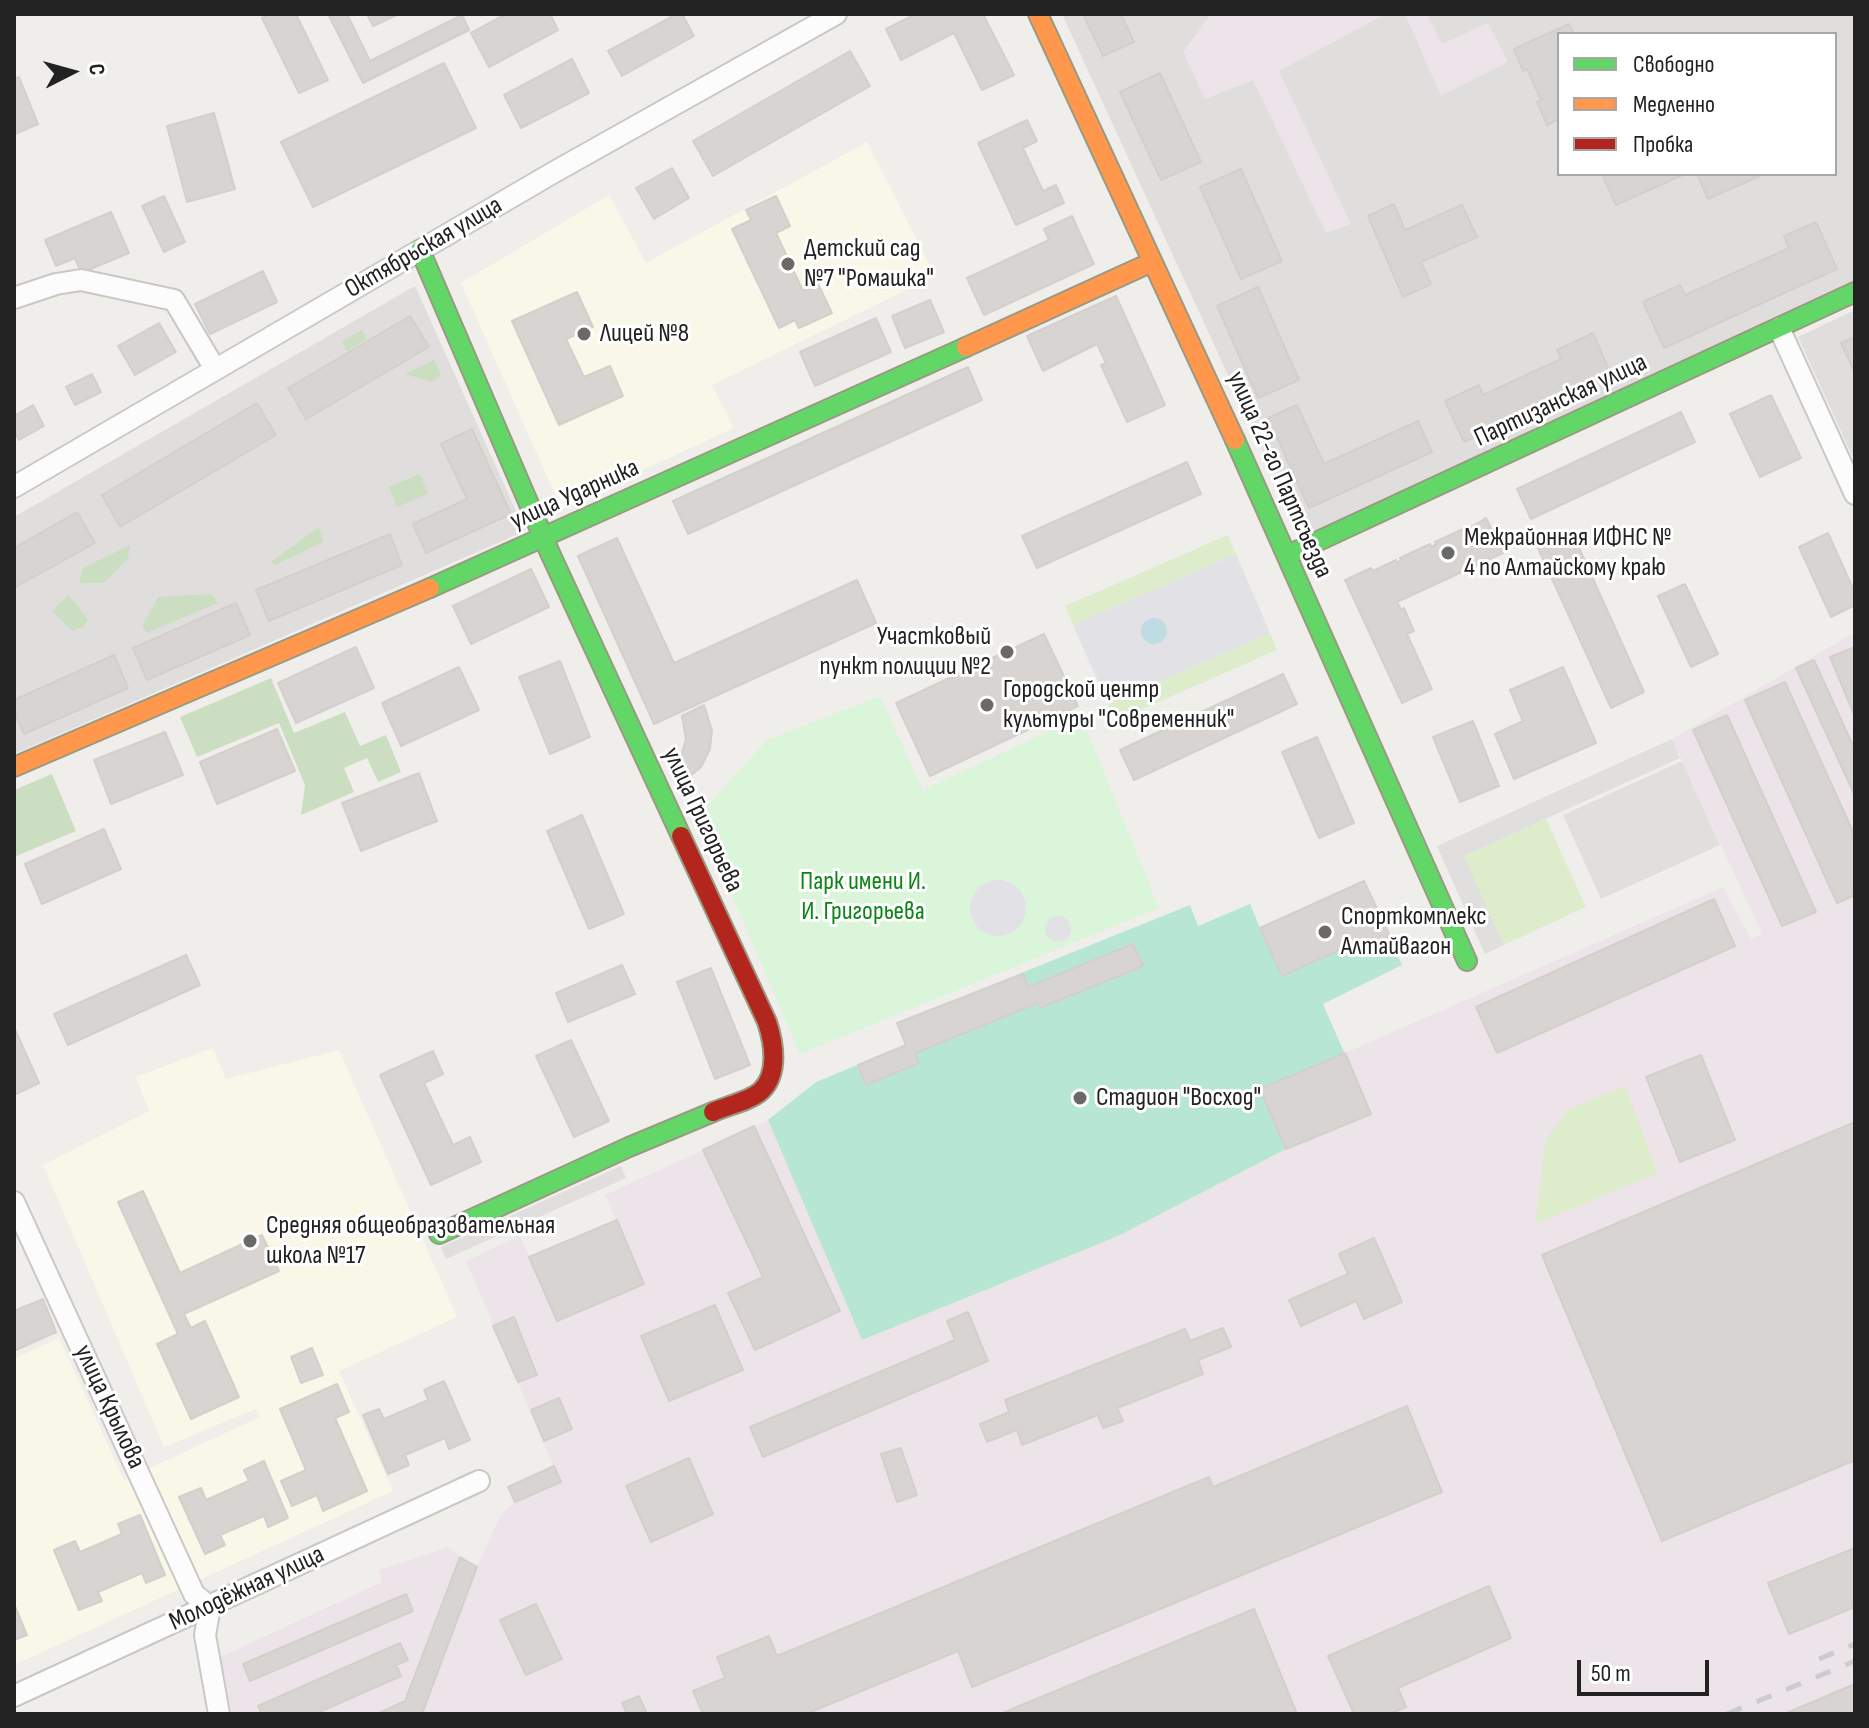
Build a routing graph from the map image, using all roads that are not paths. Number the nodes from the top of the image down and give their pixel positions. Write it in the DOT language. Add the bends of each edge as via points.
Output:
graph roads {
  1 [pos="836,14"];
  2 [pos="1038,14"];
  3 [pos="420,250"];
  4 [pos="1152,262"];
  5 [pos="1855,292"];
  6 [pos="14,298"];
  7 [pos="1779,328"];
  8 [pos="215,369"];
  9 [pos="14,487"];
  10 [pos="1855,494"];
  11 [pos="545,538"];
  12 [pos="1288,555"];
  13 [pos="14,767"];
  14 [pos="1467,961"];
  15 [pos="14,1202"];
  16 [pos="439,1234"];
  17 [pos="479,1481"];
  18 [pos="210,1607"];
  19 [pos="14,1696"];
  20 [pos="219,1714"];
  1 -- 3 [label="street, Октябрьская улица"];
  2 -- 4 [label="street, улица 22-го Партсъезда"];
  3 -- 8 [label="street, Октябрьская улица"];
  3 -- 11 [label="street, улица Григорьева"];
  4 -- 11 [label="street, улица Ударника"];
  4 -- 12 [label="street, улица 22-го Партсъезда"];
  5 -- 7 [label="street, Партизанская улица"];
  6 -- 8 [label="street" via="81,280 174,300"];
  7 -- 10 [label="street"];
  7 -- 12 [label="street, Партизанская улица"];
  8 -- 9 [label="street, Октябрьская улица"];
  11 -- 13 [label="street, улица Ударника"];
  11 -- 16 [label="street, улица Григорьева" via="767,1022 775,1059 760,1092"];
  12 -- 14 [label="street, улица 22-го Партсъезда"];
  15 -- 18 [label="street, улица Крылова" via="194,1594"];
  17 -- 18 [label="street, Молодёжная улица"];
  18 -- 19 [label="street, Молодёжная улица"];
  18 -- 20 [label="street" via="205,1635"];
}
